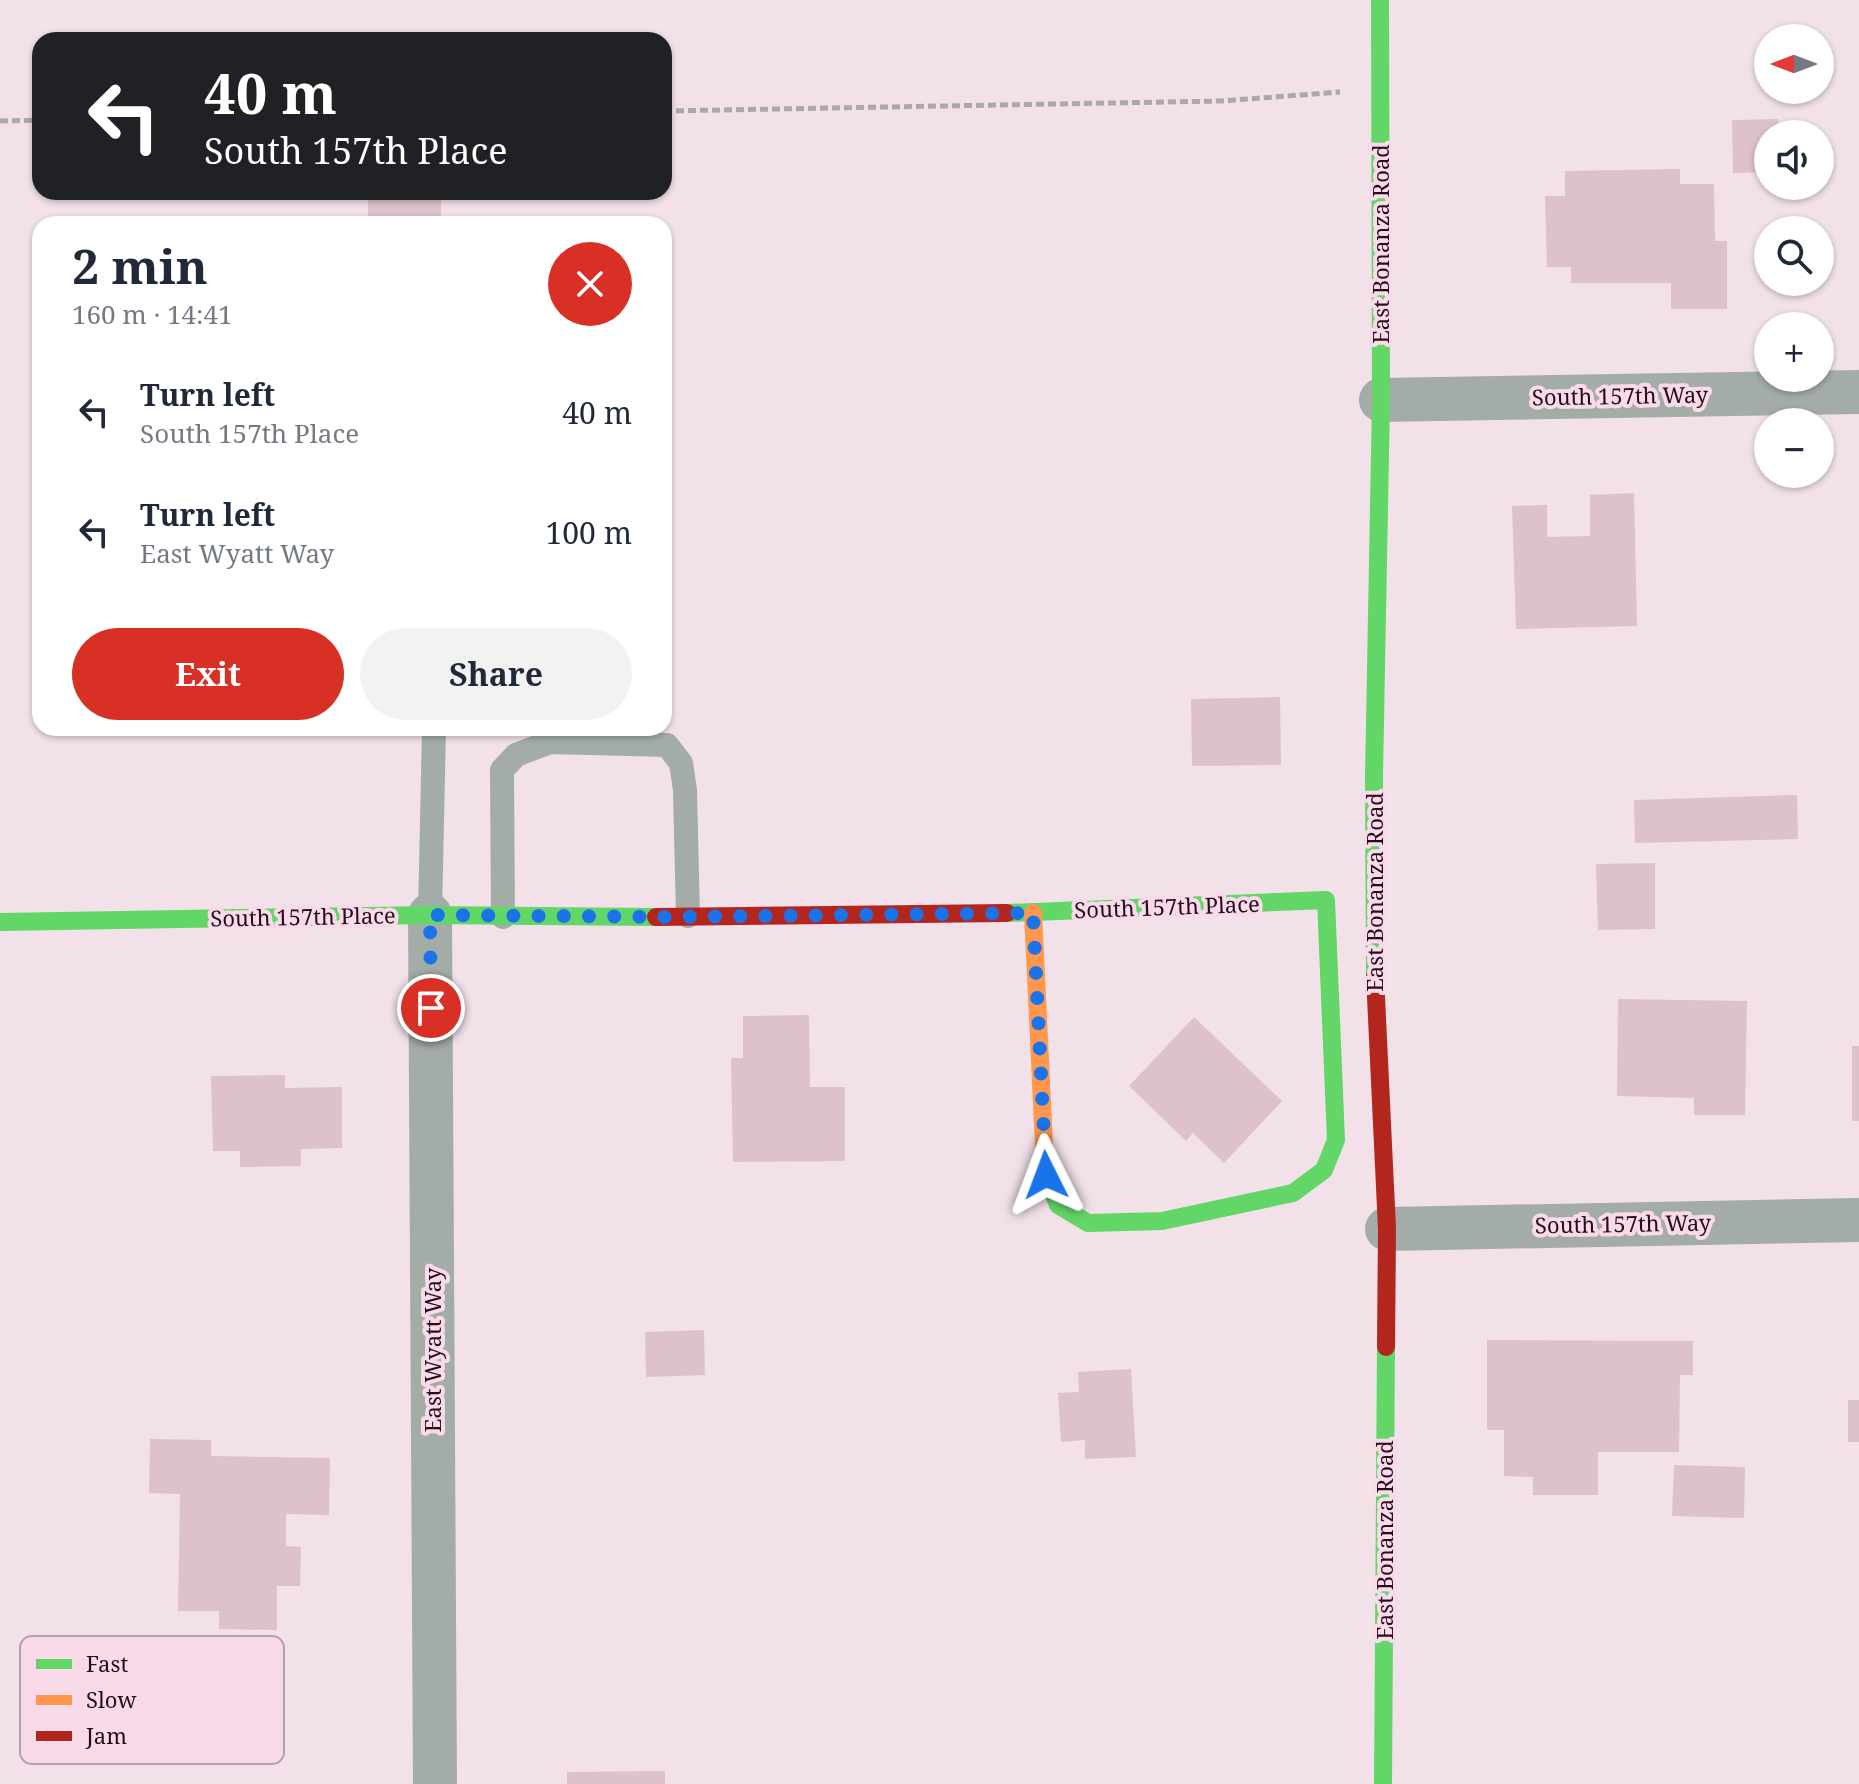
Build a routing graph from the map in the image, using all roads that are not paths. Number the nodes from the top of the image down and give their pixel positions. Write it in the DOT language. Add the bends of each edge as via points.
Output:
graph roads {
  1 [pos="1380,0"];
  2 [pos="1859,392"];
  3 [pos="1381,400"];
  4 [pos="434,736"];
  5 [pos="1033,913"];
  6 [pos="430,915"];
  7 [pos="688,916"];
  8 [pos="503,917"];
  9 [pos="0,922"];
  10 [pos="1859,1220"];
  11 [pos="1387,1229"];
  12 [pos="435,1784"];
  13 [pos="1383,1784"];
  1 -- 3 [label="street, East Bonanza Road"];
  2 -- 3 [label="street, South 157th Way"];
  3 -- 11 [label="street, East Bonanza Road" via="1375,981"];
  4 -- 6 [label="lane"];
  5 -- 5 [label="street, South 157th Place" via="1326,900 1336,1140 1324,1170 1293,1193 1162,1221 1088,1223 1058,1205 1046,1175"];
  5 -- 7 [label="street, South 157th Place"];
  6 -- 8 [label="street, South 157th Place"];
  6 -- 9 [label="street, South 157th Place"];
  6 -- 12 [label="street, East Wyatt Way"];
  7 -- 8 [label="street, South 157th Place"];
  7 -- 8 [label="lane" via="685,790 681,763 667,745 550,742 516,755 502,770"];
  10 -- 11 [label="street, South 157th Way"];
  11 -- 13 [label="street, East Bonanza Road"];
}
